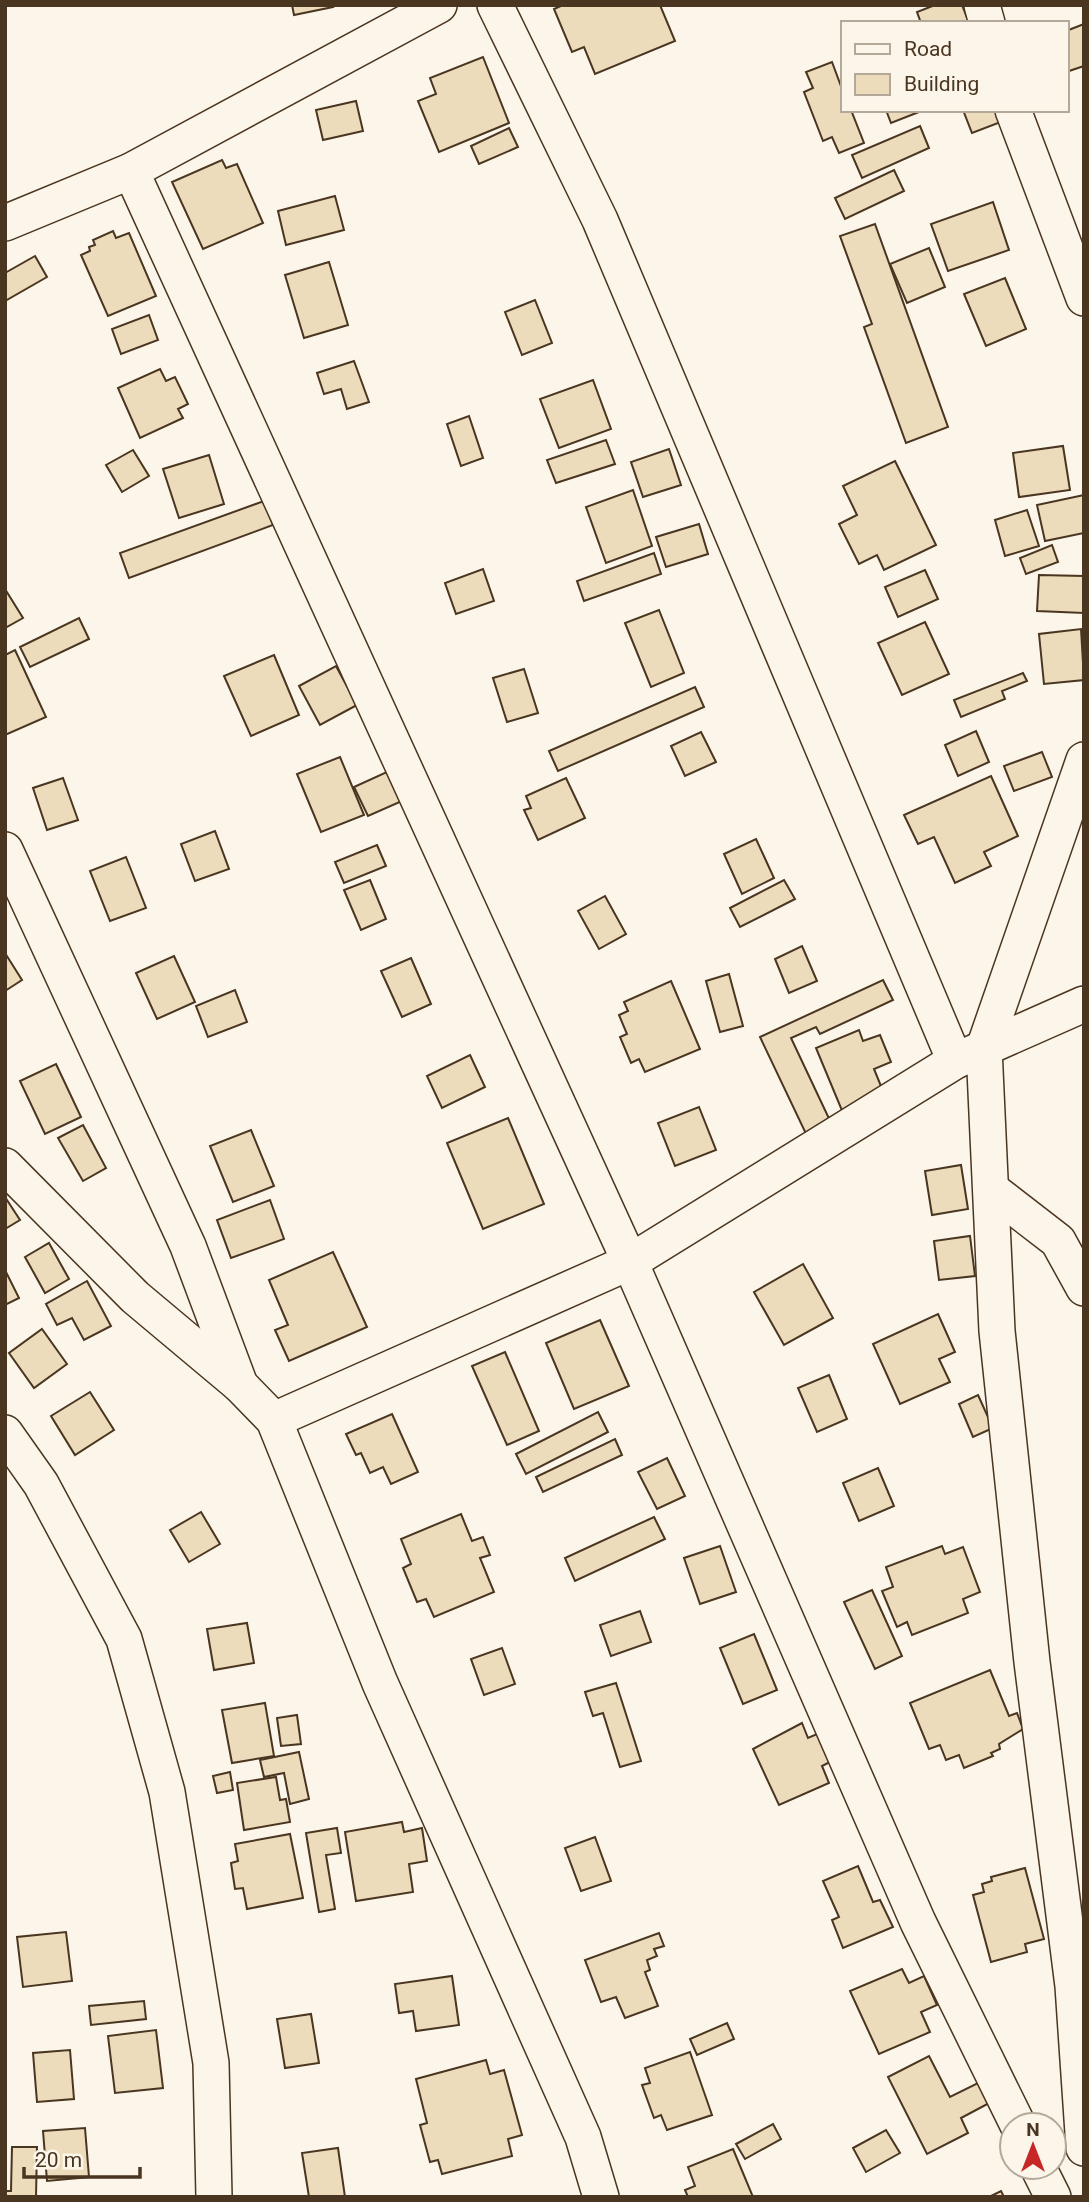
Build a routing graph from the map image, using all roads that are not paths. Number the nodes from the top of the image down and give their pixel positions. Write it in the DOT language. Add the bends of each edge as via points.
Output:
graph roads {
  1 [pos="439,5"];
  2 [pos="495,5"];
  3 [pos="1014,112"];
  4 [pos="131,171"];
  5 [pos="5,223"];
  6 [pos="1084,298"];
  7 [pos="1084,760"];
  8 [pos="5,850"];
  9 [pos="1084,1004"];
  10 [pos="969,1054"];
  11 [pos="5,1167"];
  12 [pos="992,1190"];
  13 [pos="630,1262"];
  14 [pos="1084,1288"];
  15 [pos="240,1385"];
  16 [pos="274,1420"];
  17 [pos="5,1433"];
  18 [pos="1011,2111"];
  19 [pos="1084,2148"];
  20 [pos="1045,2181"];
  21 [pos="214,2197"];
  22 [pos="601,2197"];
  23 [pos="1053,2197"];
  1 -- 4 [label="street"];
  2 -- 10 [label="street" via="600,220"];
  3 -- 6 [label="street"];
  4 -- 5 [label="street"];
  4 -- 13 [label="street"];
  7 -- 10 [label="street"];
  8 -- 15 [label="street" via="188,1246"];
  9 -- 10 [label="street"];
  10 -- 12 [label="street"];
  10 -- 13 [label="street"];
  11 -- 15 [label="street" via="135,1297"];
  12 -- 14 [label="street" via="1058,1241"];
  12 -- 19 [label="street" via="997,1331 1073,1986"];
  13 -- 16 [label="street"];
  13 -- 18 [label="street" via="918,1922"];
  15 -- 16 [label="street"];
  16 -- 22 [label="street" via="380,1683 583,2137"];
  17 -- 21 [label="street" via="41,1484 124,1639 167,1792 211,2063"];
  20 -- 23 [label="street"];
}
